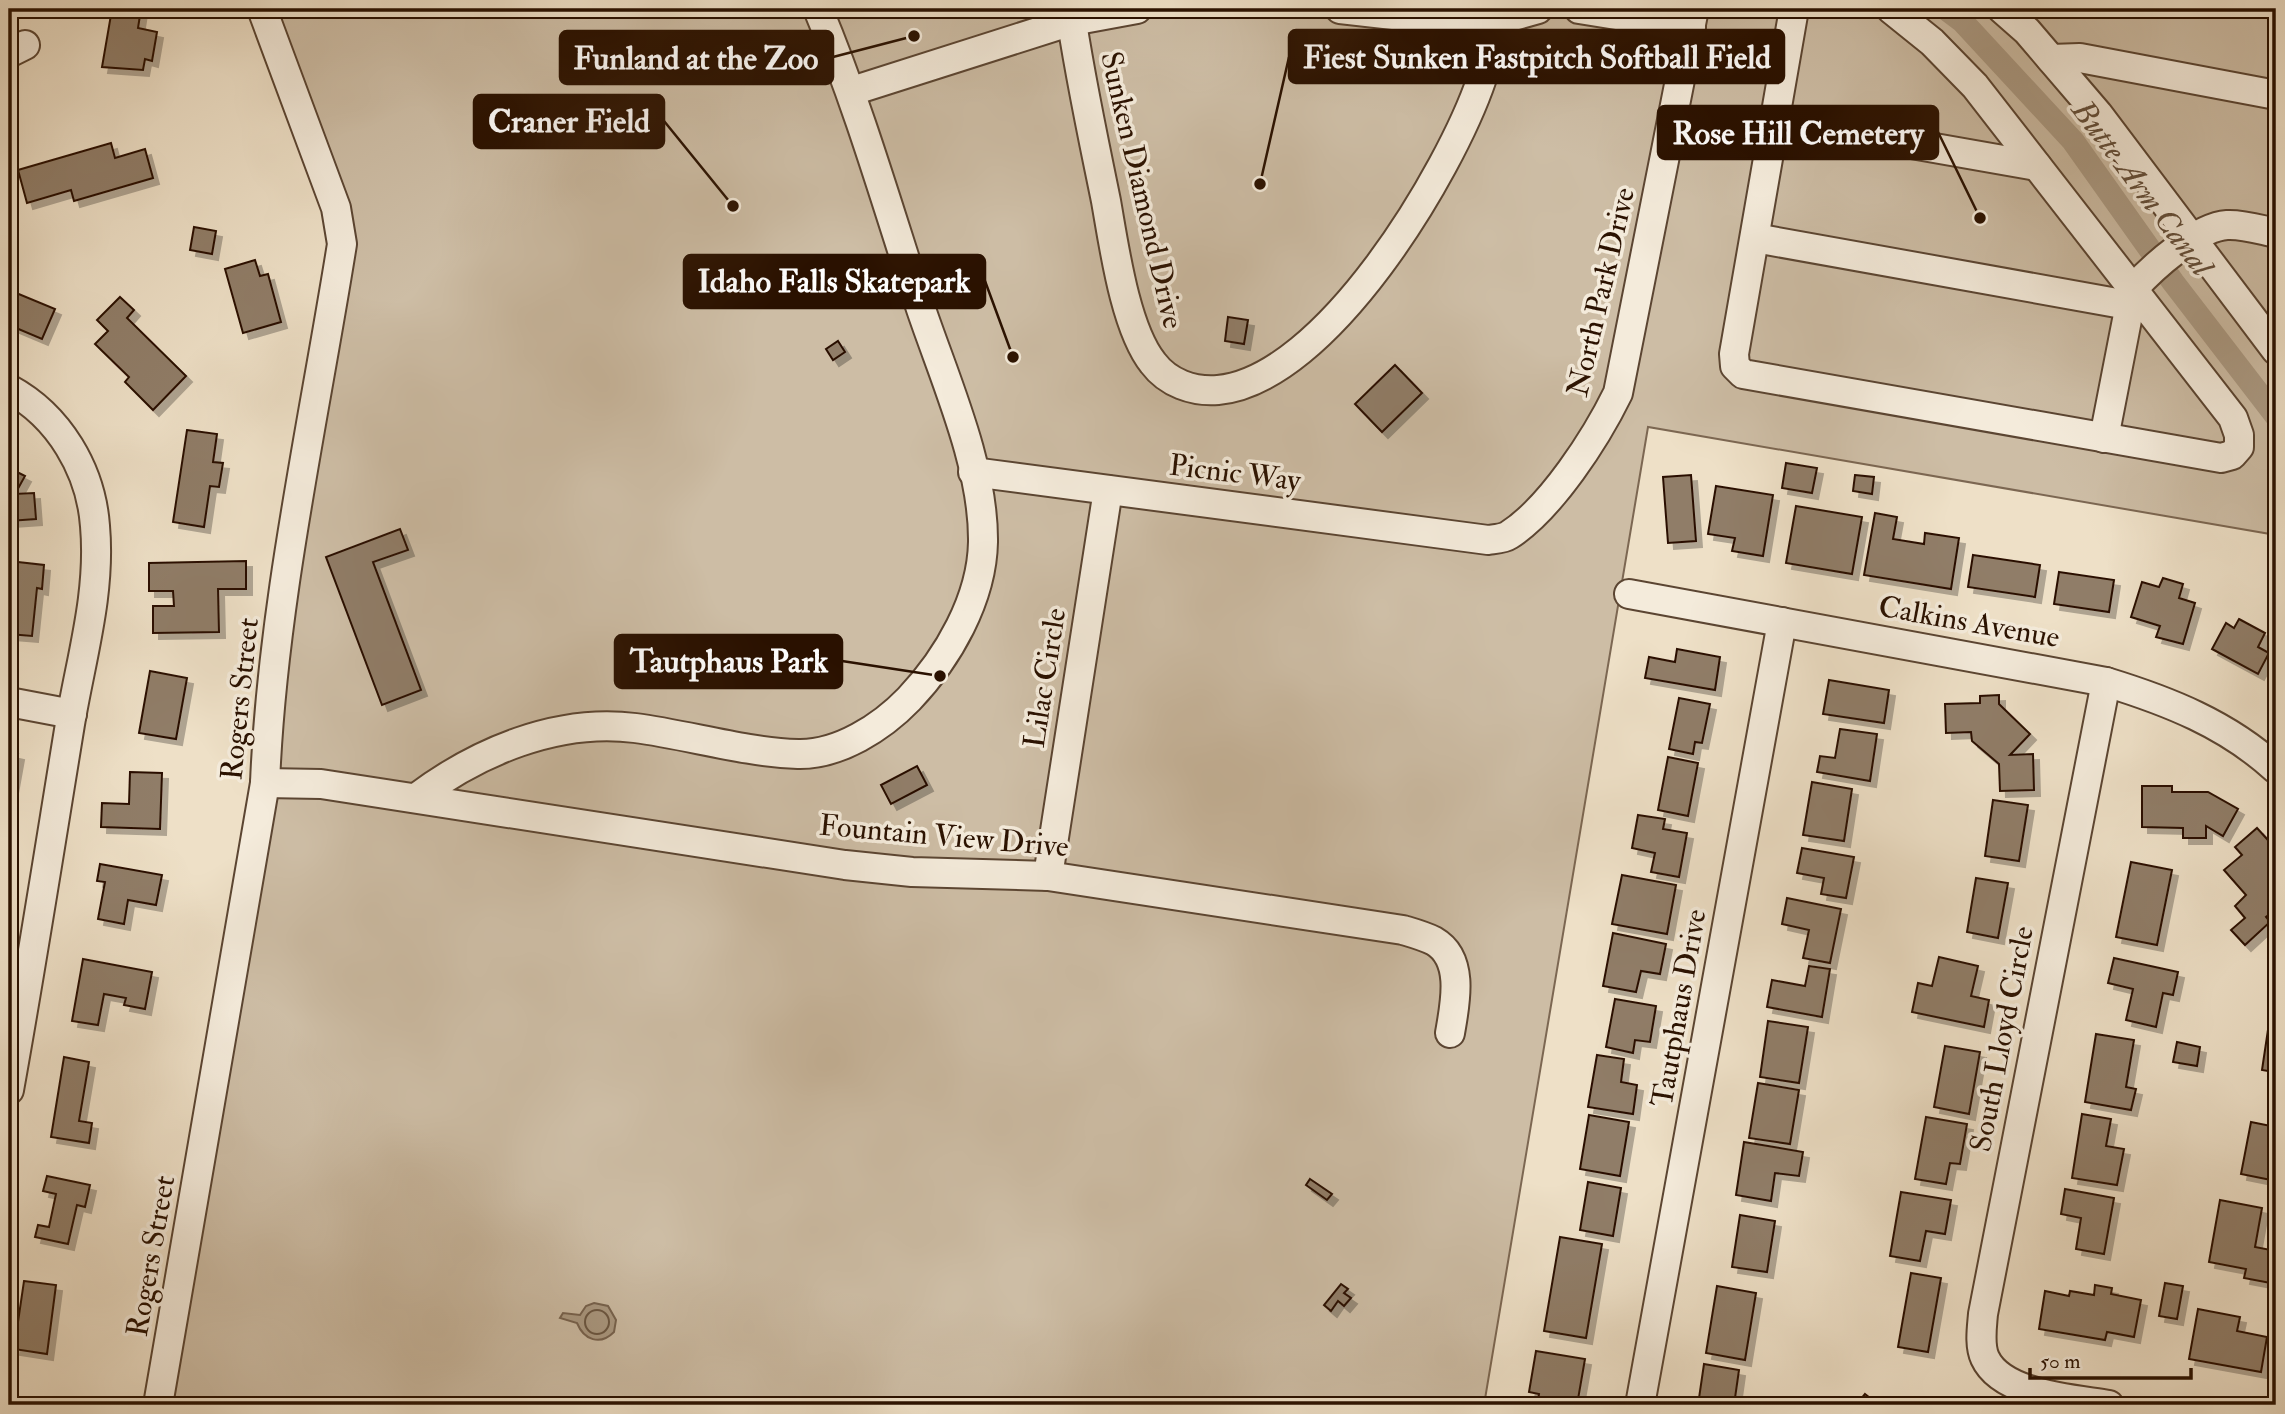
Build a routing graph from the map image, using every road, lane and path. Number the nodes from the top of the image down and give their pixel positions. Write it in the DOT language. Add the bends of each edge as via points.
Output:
graph roads {
  1 [pos="262,9"];
  2 [pos="818,9"];
  3 [pos="1137,9"];
  4 [pos="1340,9"];
  5 [pos="1538,9"];
  6 [pos="1579,9"];
  7 [pos="1794,9"];
  8 [pos="1891,9"];
  9 [pos="2002,9"];
  10 [pos="1071,15"];
  11 [pos="1693,18"];
  12 [pos="1482,25"];
  13 [pos="2051,59"];
  14 [pos="852,91"];
  15 [pos="2276,95"];
  16 [pos="1775,120"];
  17 [pos="2037,166"];
  18 [pos="2276,233"];
  19 [pos="1755,237"];
  20 [pos="2183,247"];
  21 [pos="2137,288"];
  22 [pos="2276,350"];
  23 [pos="9,389"];
  24 [pos="2104,438"];
  25 [pos="973,472"];
  26 [pos="1108,490"];
  27 [pos="1488,540"];
  28 [pos="1629,594"];
  29 [pos="1782,622"];
  30 [pos="2106,682"];
  31 [pos="9,702"];
  32 [pos="72,714"];
  33 [pos="2276,769"];
  34 [pos="265,783"];
  35 [pos="416,798"];
  36 [pos="1048,876"];
  37 [pos="1450,1032"];
  38 [pos="13,1041"];
  39 [pos="9,1090"];
  40 [pos="158,1405"];
  41 [pos="1640,1405"];
  42 [pos="2109,1405"];
  1 -- 34 [label="street, Rogers Street" via="336,208 342,244 280,623"];
  2 -- 14 [label="street"];
  3 -- 10 [label="street"];
  4 -- 12 [label="street"];
  5 -- 12 [label="street"];
  6 -- 11 [label="street"];
  7 -- 16 [label="street"];
  8 -- 17 [label="street" via="1975,86"];
  9 -- 13 [label="street"];
  10 -- 12 [label="street, Sunken Diamond Drive" via="1116,256 1138,341 1154,365 1175,383 1203,391 1236,388 1264,377 1335,315 1388,255 1466,120 1483,74"];
  10 -- 14 [label="street"];
  11 -- 27 [label="street, North Park Drive" via="1618,393 1563,481 1507,537"];
  13 -- 15 [label="street" via="2080,58"];
  13 -- 20 [label="street" via="2098,114"];
  14 -- 25 [label="street"];
  16 -- 17 [label="street"];
  16 -- 19 [label="street"];
  17 -- 21 [label="street"];
  18 -- 20 [label="street" via="2231,224 2217,226"];
  19 -- 21 [label="street"];
  19 -- 24 [label="street" via="1734,354 1735,366 1743,374"];
  20 -- 21 [label="street"];
  20 -- 22 [label="street"];
  21 -- 24 [label="street"];
  21 -- 24 [label="street" via="2233,418 2239,447 2221,458"];
  23 -- 32 [label="street" via="29,400 67,440 89,489 97,567"];
  25 -- 26 [label="street, Picnic Way"];
  25 -- 35 [label="street" via="983,540 972,601 918,689 870,732 800,754 634,728 576,729 522,741 479,758"];
  26 -- 27 [label="street, Picnic Way"];
  26 -- 36 [label="street, Lilac Circle"];
  28 -- 29 [label="street, Calkins Avenue"];
  29 -- 30 [label="street, Calkins Avenue"];
  29 -- 41 [label="street, Tautphaus Drive"];
  30 -- 33 [label="street, Calkins Avenue" via="2172,702 2225,730"];
  30 -- 42 [label="street, South Lloyd Circle" via="1983,1314 1982,1349 1997,1374 2024,1390"];
  31 -- 32 [label="street"];
  32 -- 38 [label="street"];
  34 -- 35 [label="street, Fountain View Drive" via="321,784"];
  34 -- 40 [label="street, Rogers Street"];
  35 -- 36 [label="street, Fountain View Drive" via="845,865"];
  36 -- 37 [label="street, Fountain View Drive" via="1391,928 1436,942 1452,961 1456,996"];
  38 -- 39 [label="street"];
}
